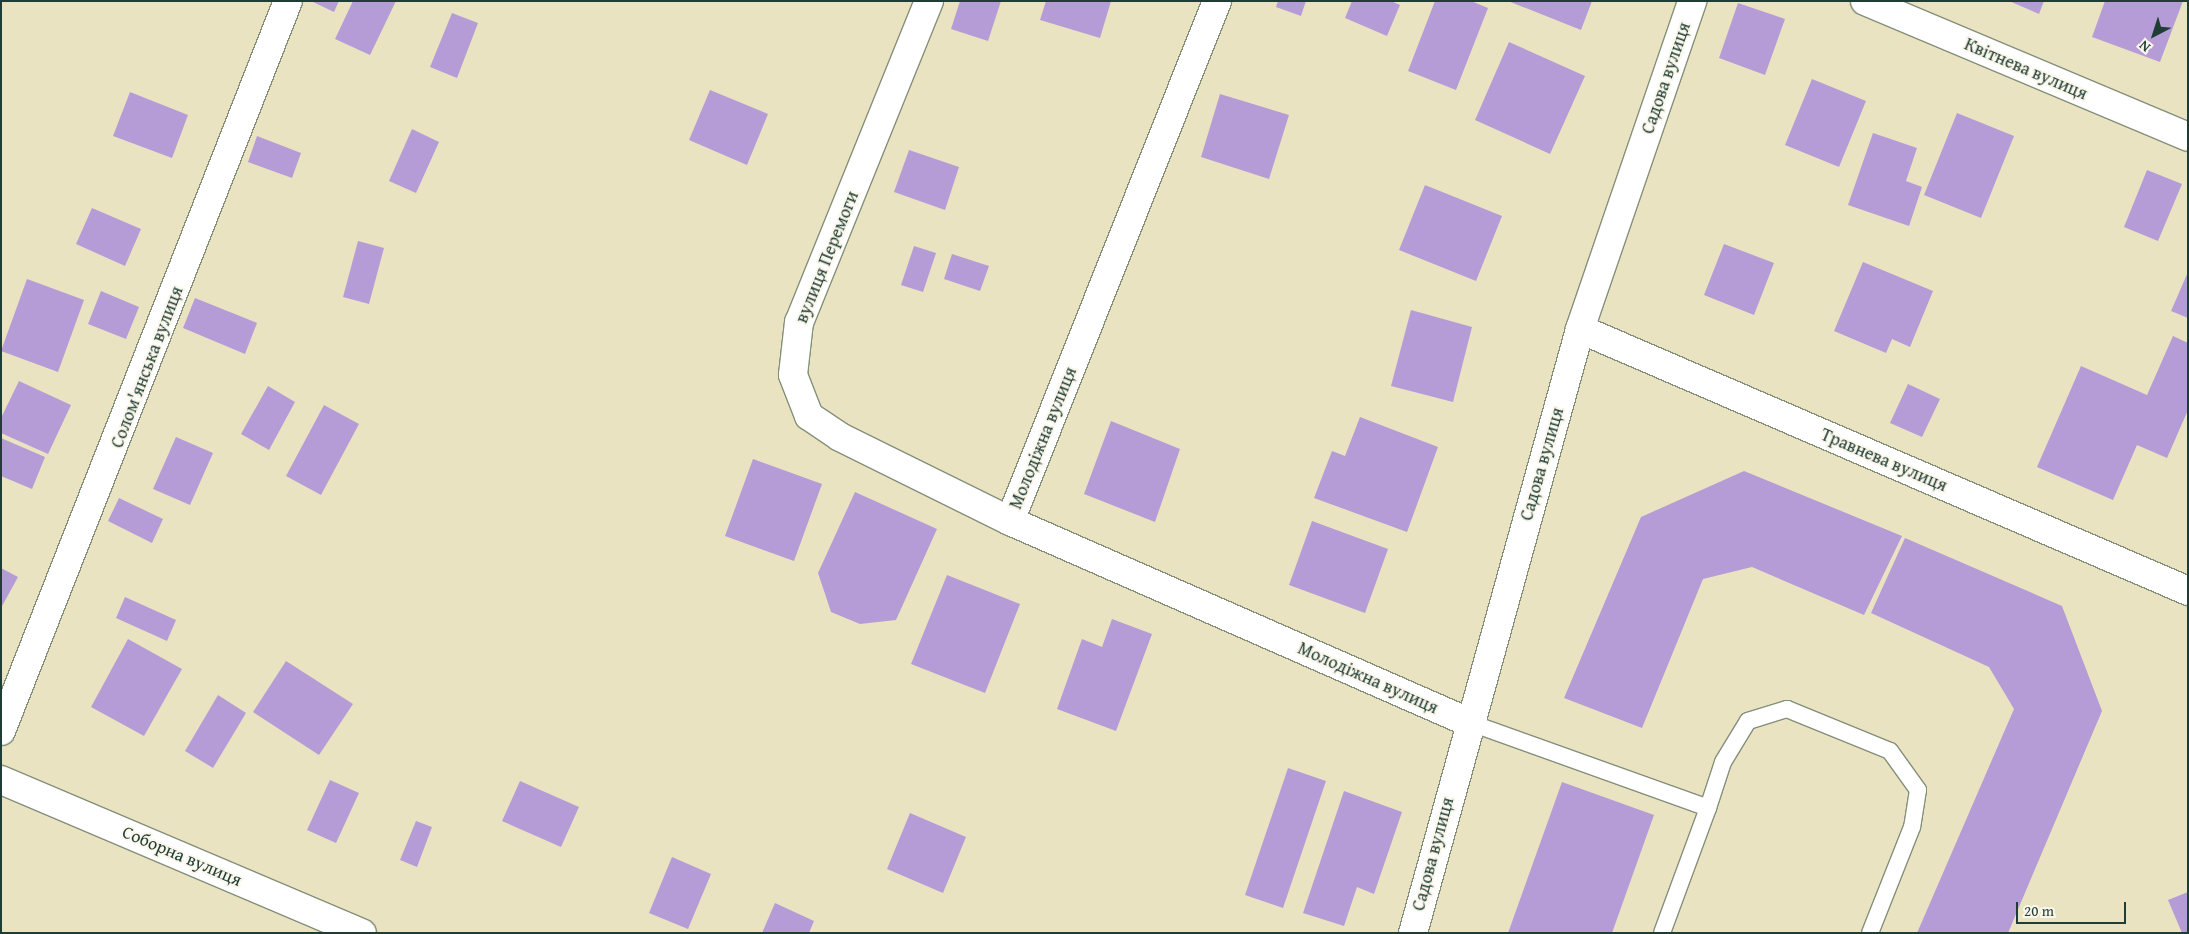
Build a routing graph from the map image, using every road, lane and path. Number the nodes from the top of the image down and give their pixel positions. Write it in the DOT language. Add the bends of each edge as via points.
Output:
graph roads {
  1 [pos="288,1"];
  2 [pos="929,1"];
  3 [pos="1216,1"];
  4 [pos="1692,1"];
  5 [pos="1865,1"];
  6 [pos="2188,137"];
  7 [pos="1580,329"];
  8 [pos="1010,521"];
  9 [pos="2188,591"];
  10 [pos="1468,722"];
  11 [pos="1,731"];
  12 [pos="1,780"];
  13 [pos="1708,808"];
  14 [pos="362,933"];
  15 [pos="1413,933"];
  16 [pos="1662,933"];
  17 [pos="1870,933"];
  1 -- 11 [label="street, Солом'янська вулиця" via="78,543"];
  2 -- 8 [label="street, вулиця Перемоги" via="799,322 793,376 809,416 832,432"];
  3 -- 8 [label="street, Молодіжна вулиця"];
  4 -- 7 [label="street, Садова вулиця"];
  5 -- 6 [label="street, Квітнева вулиця"];
  7 -- 9 [label="street, Травнева вулиця"];
  7 -- 10 [label="street, Садова вулиця"];
  8 -- 10 [label="street, Молодіжна вулиця"];
  10 -- 13 [label="lane"];
  10 -- 15 [label="street, Садова вулиця"];
  12 -- 14 [label="street, Соборна вулиця"];
  13 -- 16 [label="lane"];
  13 -- 17 [label="lane" via="1723,762 1748,721 1787,708 1890,752 1918,790 1912,827"];
}
